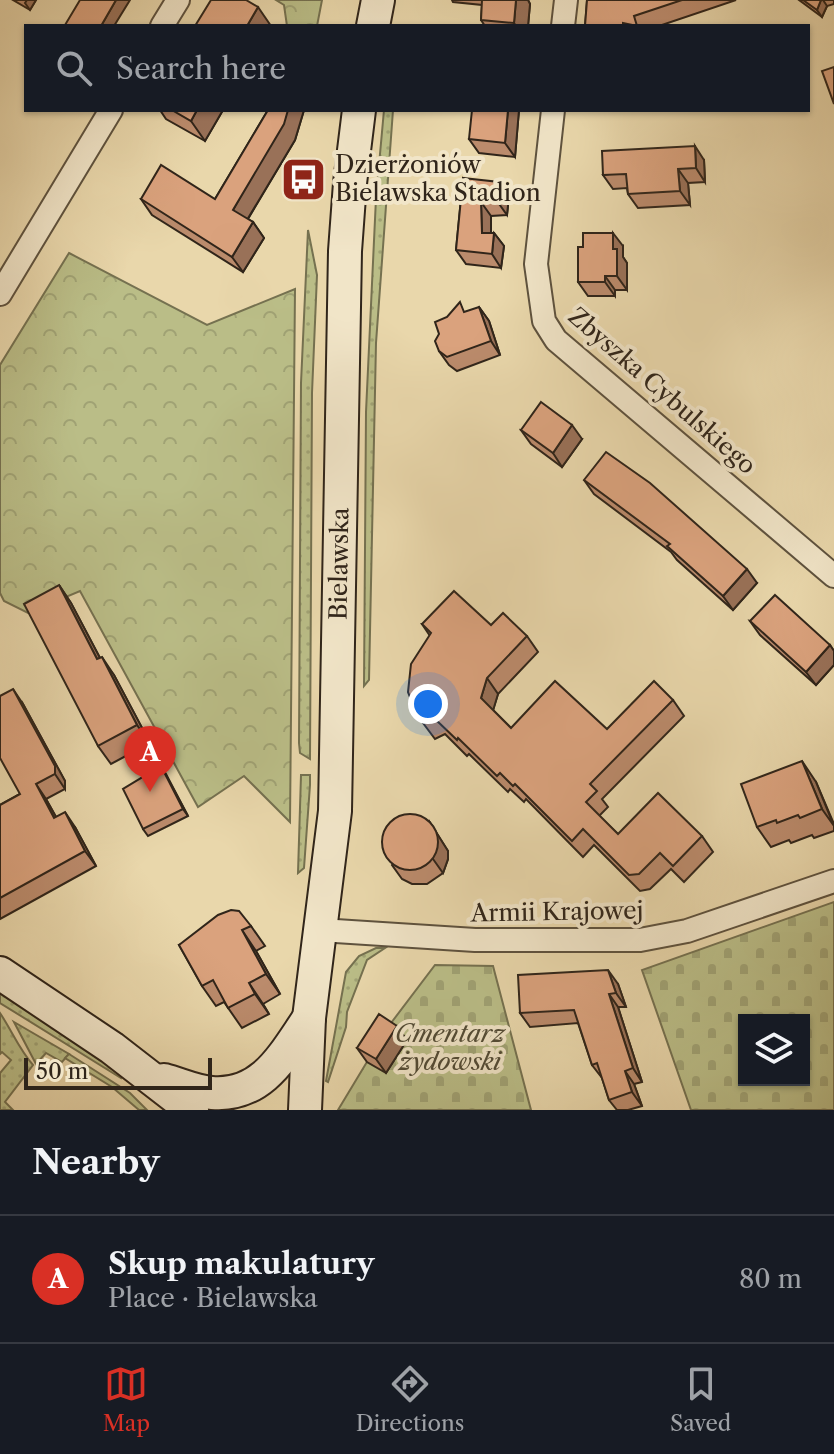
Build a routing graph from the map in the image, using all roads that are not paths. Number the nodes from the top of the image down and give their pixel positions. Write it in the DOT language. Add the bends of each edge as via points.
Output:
graph roads {
  1 [pos="178,0"];
  2 [pos="378,0"];
  3 [pos="566,0"];
  4 [pos="163,24"];
  5 [pos="373,24"];
  6 [pos="563,24"];
  7 [pos="110,112"];
  8 [pos="359,112"];
  9 [pos="553,112"];
  10 [pos="0,294"];
  11 [pos="834,576"];
  12 [pos="834,881"];
  13 [pos="320,930"];
  14 [pos="0,973"];
  15 [pos="309,1018"];
  16 [pos="144,1074"];
  17 [pos="173,1110"];
  18 [pos="192,1110"];
  19 [pos="286,1110"];
  20 [pos="305,1110"];
  1 -- 4 [label="street"];
  2 -- 5 [label="main road"];
  3 -- 6 [label="street"];
  7 -- 10 [label="street"];
  8 -- 13 [label="main road, Bielawska" via="345,251 335,811"];
  9 -- 11 [label="street, Zbyszka Cybulskiego" via="536,264 544,321 556,340"];
  12 -- 13 [label="street, Armii Krajowej" via="687,931 640,940 475,940"];
  13 -- 15 [label="main road, Bielawska"];
  14 -- 16 [label="main road"];
  15 -- 16 [label="main road" via="272,1072 241,1091 211,1093"];
  15 -- 19 [label="main road, Bielawska"];
  15 -- 20 [label="main road, Bielawska"];
  16 -- 17 [label="main road"];
  16 -- 18 [label="main road"];
}
